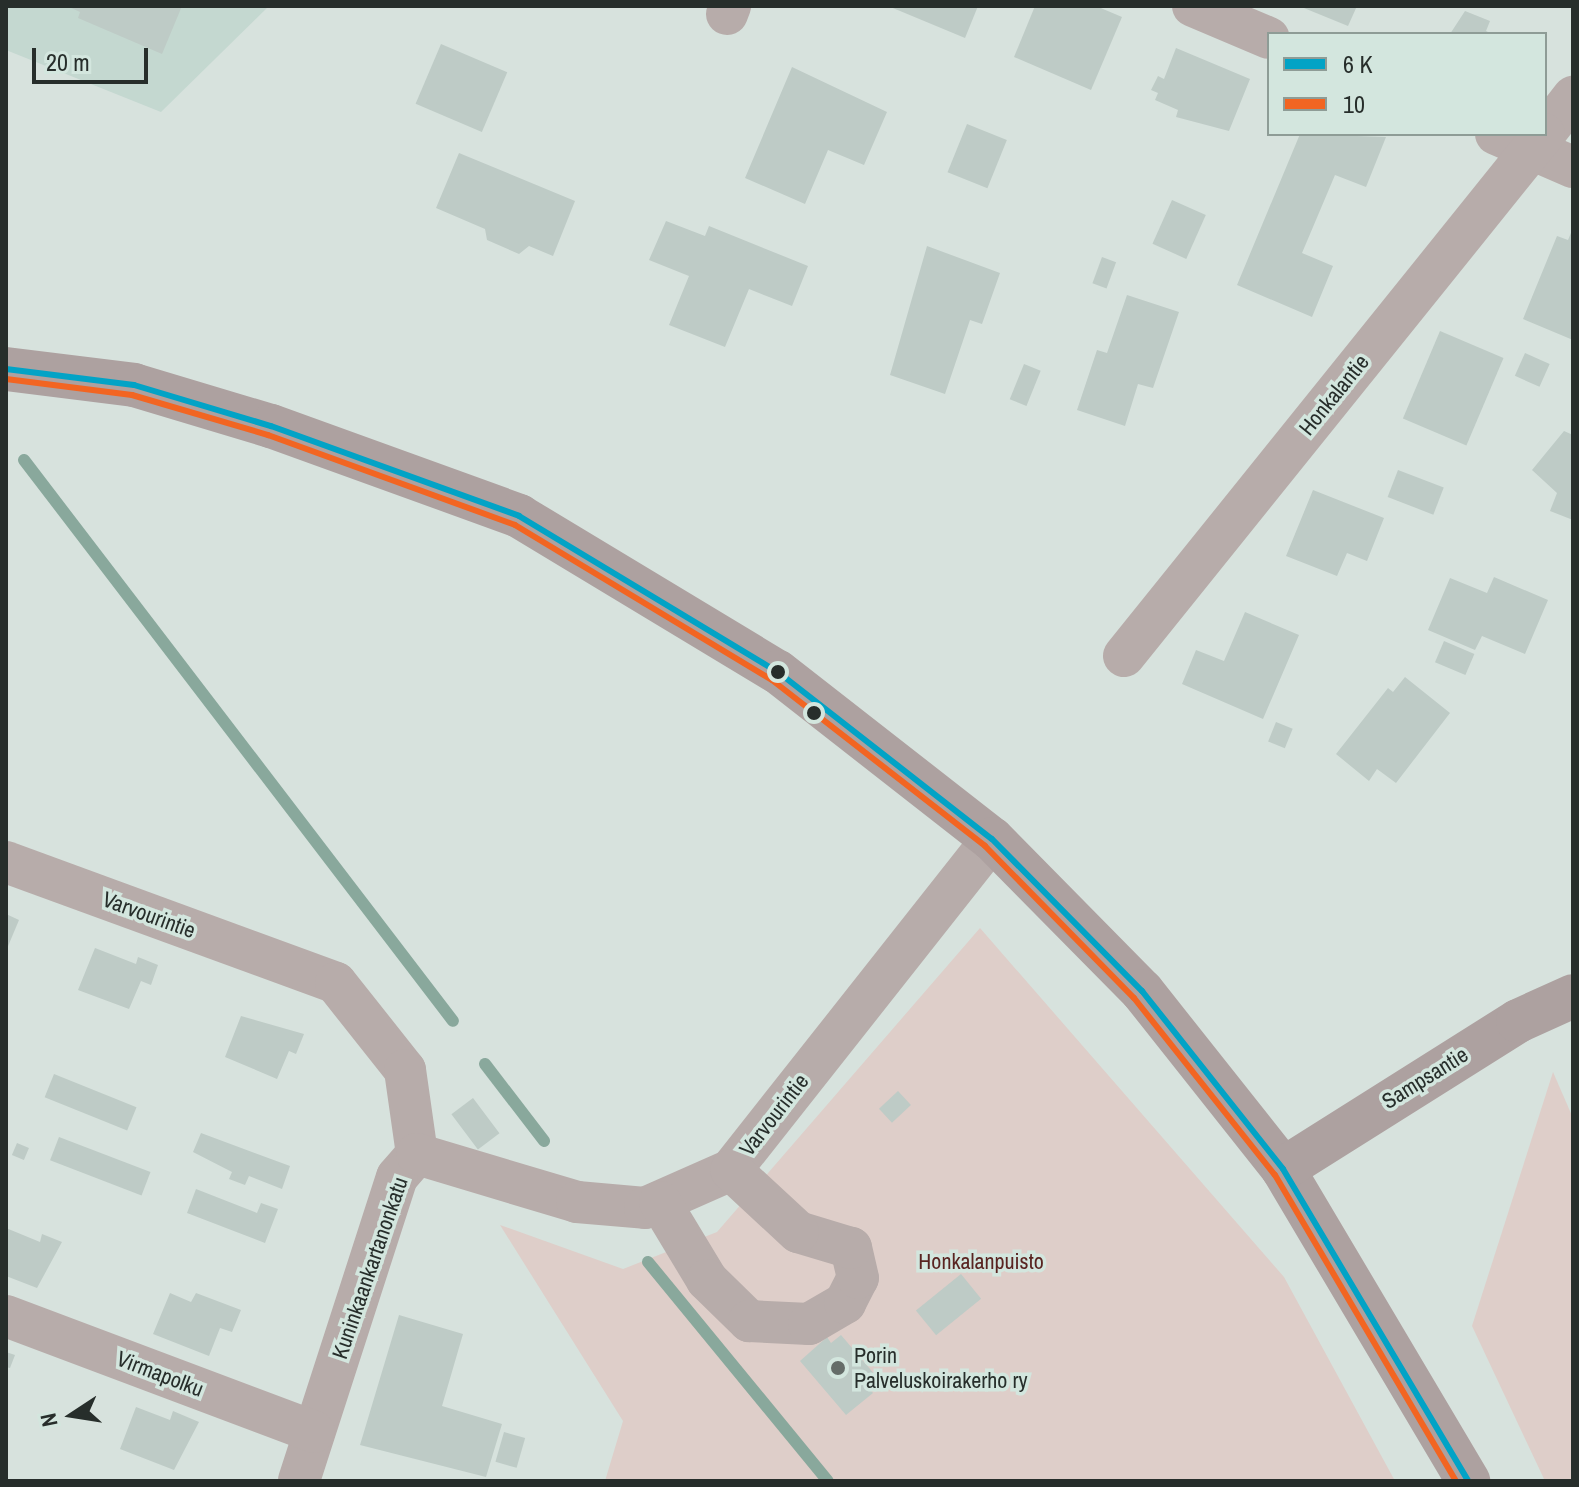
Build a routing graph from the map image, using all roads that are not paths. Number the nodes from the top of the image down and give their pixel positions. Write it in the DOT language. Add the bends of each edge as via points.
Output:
graph roads {
  1 [pos="1193,6"];
  2 [pos="1267,37"];
  3 [pos="1573,97"];
  4 [pos="1547,121"];
  5 [pos="1529,137"];
  6 [pos="1573,167"];
  7 [pos="6,369"];
  8 [pos="1124,656"];
  9 [pos="992,839"];
  10 [pos="6,862"];
  11 [pos="336,983"];
  12 [pos="1573,996"];
  13 [pos="417,1154"];
  14 [pos="1283,1169"];
  15 [pos="731,1170"];
  16 [pos="660,1202"];
  17 [pos="6,1316"];
  18 [pos="314,1432"];
  19 [pos="299,1481"];
  20 [pos="1468,1481"];
  1 -- 2 [label="street"];
  3 -- 4 [label="street, Honkalantie"];
  5 -- 6 [label="street"];
  5 -- 8 [label="street, Honkalantie"];
  7 -- 9 [label="main road" via="134,385 271,426 519,516 778,672"];
  9 -- 14 [label="main road" via="1142,991"];
  9 -- 15 [label="street, Varvourintie"];
  10 -- 11 [label="street, Varvourintie"];
  11 -- 13 [label="street, Kuninkaankartanonkatu" via="405,1070"];
  12 -- 14 [label="main road, Sampsantie" via="1518,1021"];
  13 -- 16 [label="street, Varvourintie" via="577,1202 645,1208"];
  13 -- 18 [label="street, Kuninkaankartanonkatu" via="397,1177"];
  14 -- 20 [label="main road"];
  15 -- 16 [label="street, Varvourintie"];
  15 -- 16 [label="street" via="798,1232 851,1248 858,1278 845,1303 809,1324 749,1321 707,1280"];
  17 -- 18 [label="street, Virmapolku"];
  18 -- 19 [label="street, Kuninkaankartanonkatu"];
}
